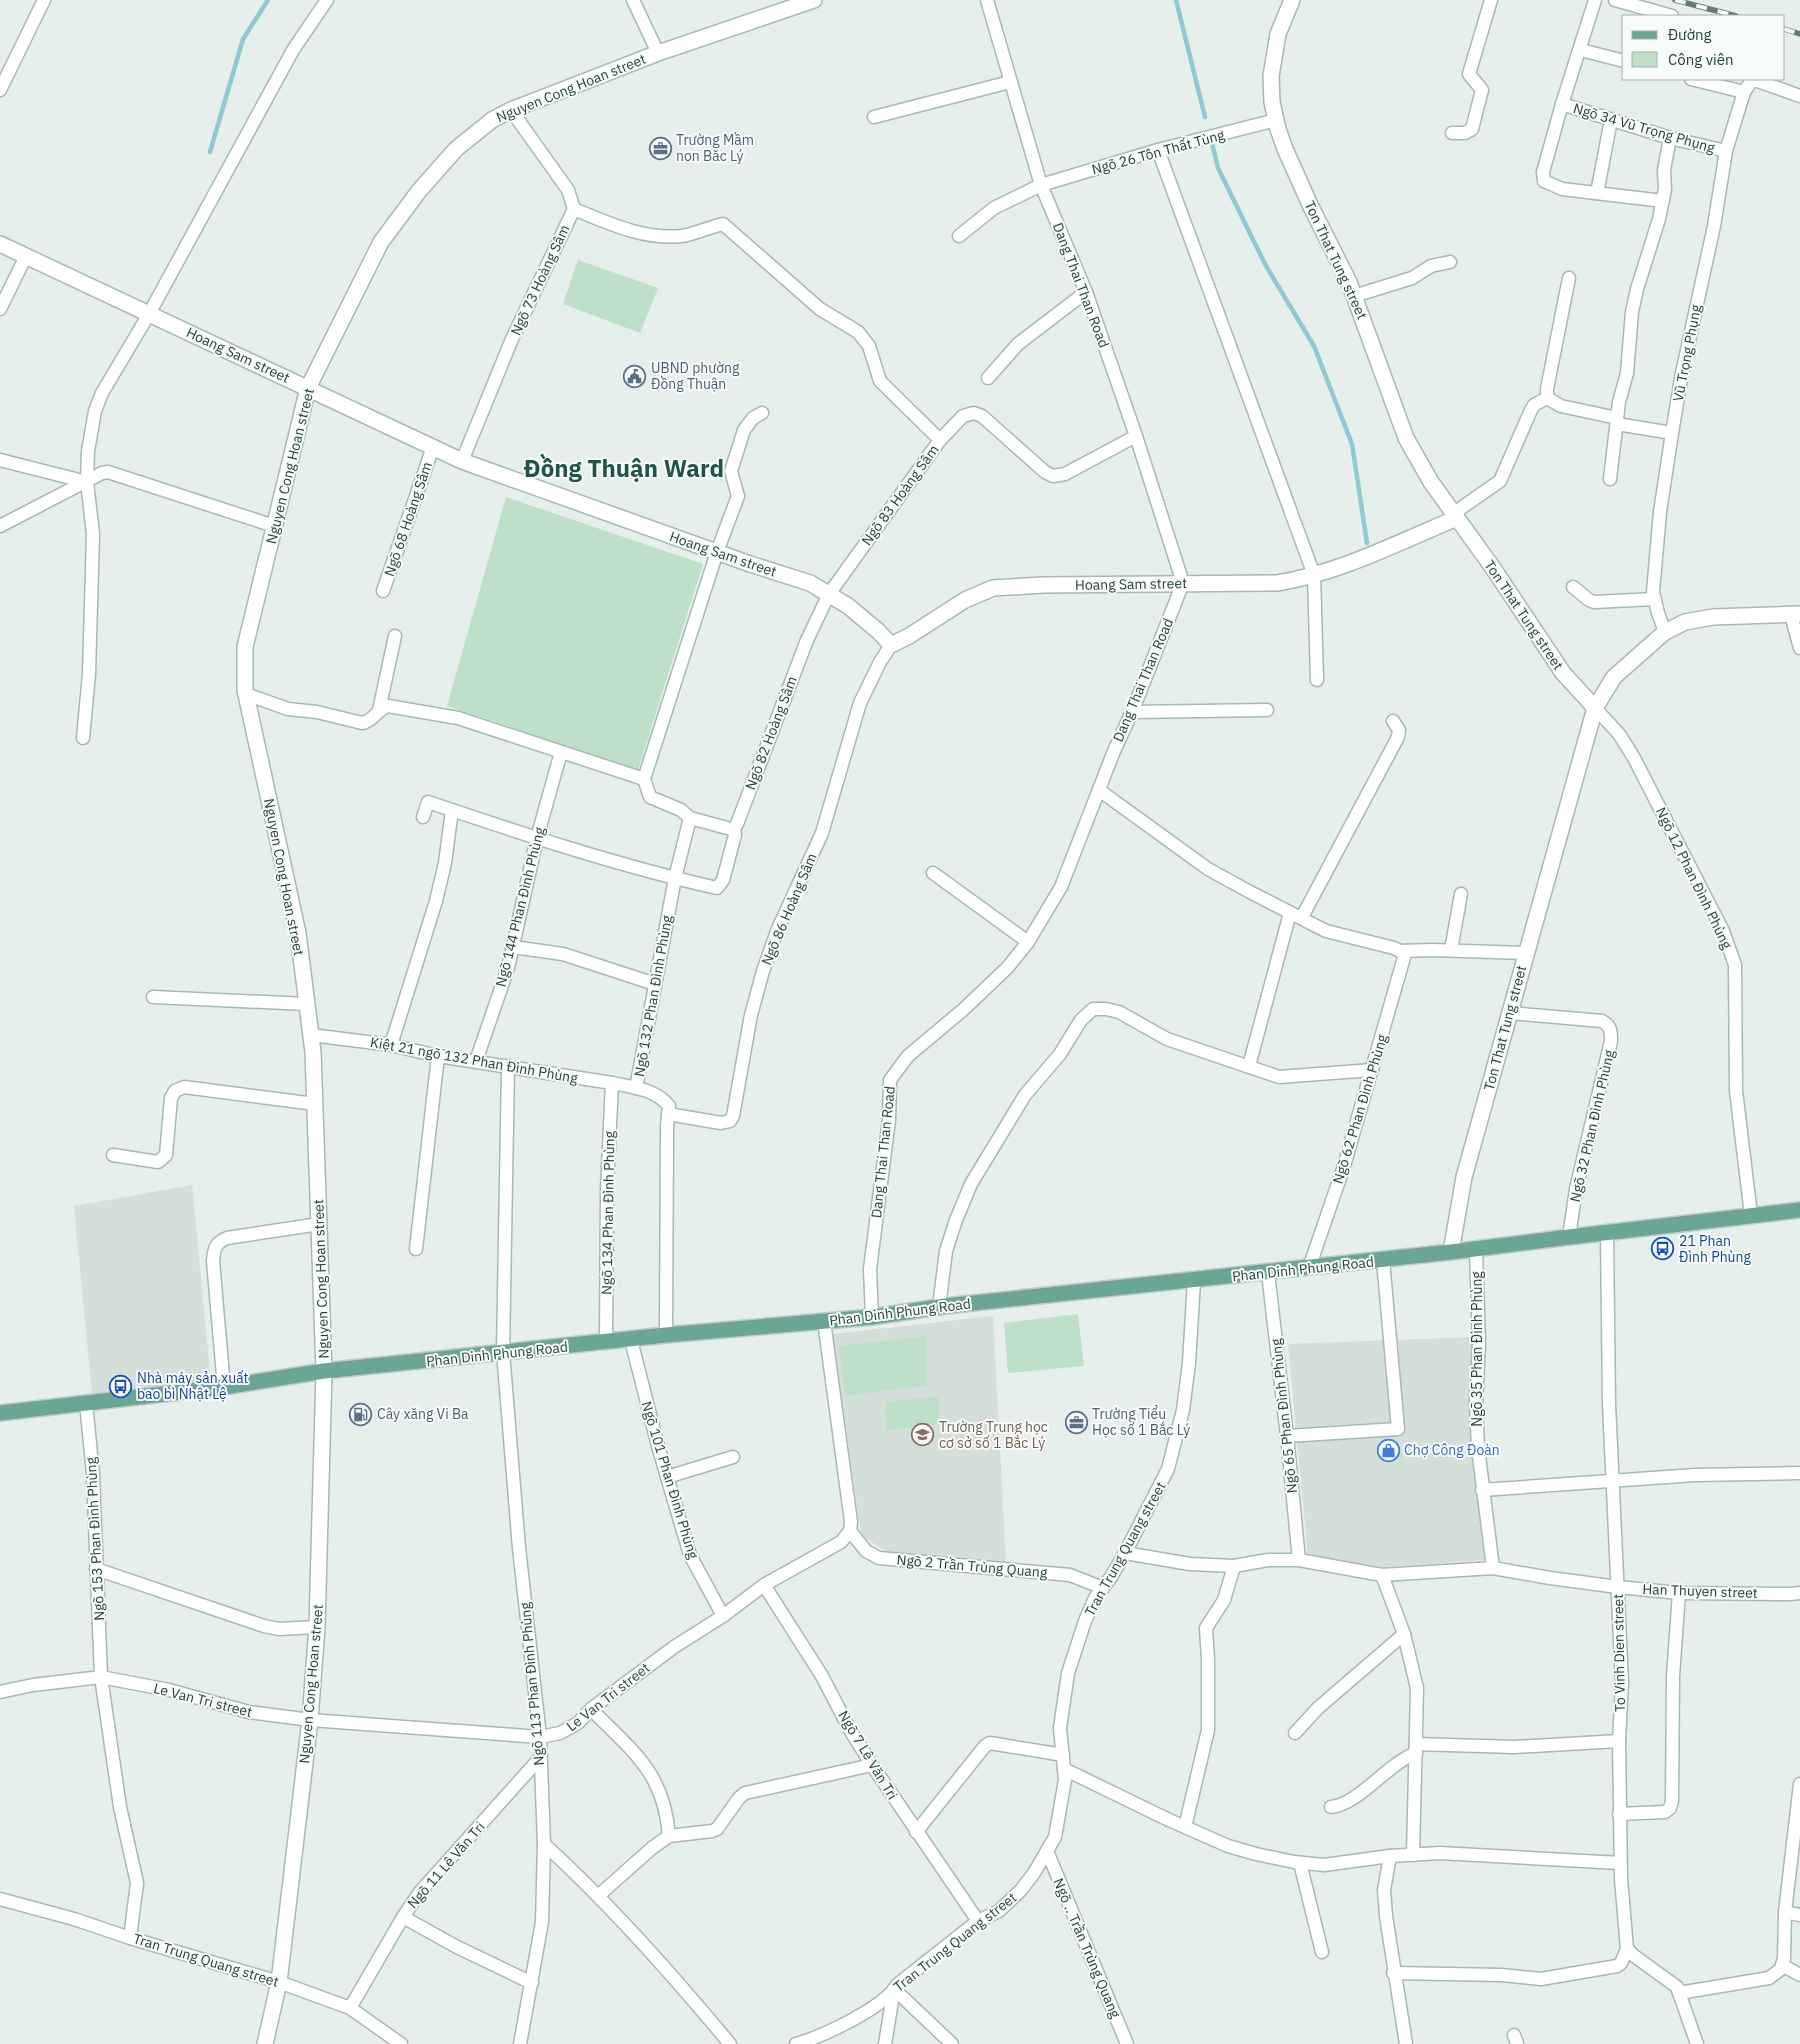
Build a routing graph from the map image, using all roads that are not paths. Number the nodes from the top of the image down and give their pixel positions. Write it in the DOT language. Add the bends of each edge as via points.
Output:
graph roads {
  1 [pos="44,0"];
  2 [pos="327,0"];
  3 [pos="633,0"];
  4 [pos="814,0"];
  5 [pos="986,0"];
  6 [pos="1292,0"];
  7 [pos="1491,0"];
  8 [pos="1596,0"];
  9 [pos="1615,0"];
  10 [pos="1668,15"];
  11 [pos="1581,50"];
  12 [pos="658,54"];
  13 [pos="1622,60"];
  14 [pos="1695,80"];
  15 [pos="1752,80"];
  16 [pos="1756,80"];
  17 [pos="1010,82"];
  18 [pos="0,90"];
  19 [pos="1744,92"];
  20 [pos="1800,96"];
  21 [pos="1562,104"];
  22 [pos="511,110"];
  23 [pos="874,117"];
  24 [pos="1276,120"];
  25 [pos="1611,120"];
  26 [pos="1452,133"];
  27 [pos="1670,138"];
  28 [pos="1158,150"];
  29 [pos="1726,151"];
  30 [pos="1041,185"];
  31 [pos="1597,193"];
  32 [pos="1663,200"];
  33 [pos="574,209"];
  34 [pos="959,236"];
  35 [pos="0,244"];
  36 [pos="26,256"];
  37 [pos="1450,262"];
  38 [pos="1569,278"];
  39 [pos="1086,292"];
  40 [pos="1354,296"];
  41 [pos="0,309"];
  42 [pos="149,314"];
  43 [pos="988,378"];
  44 [pos="308,388"];
  45 [pos="1548,398"];
  46 [pos="762,413"];
  47 [pos="1617,421"];
  48 [pos="1672,433"];
  49 [pos="1136,436"];
  50 [pos="940,440"];
  51 [pos="433,447"];
  52 [pos="0,460"];
  53 [pos="462,461"];
  54 [pos="1610,479"];
  55 [pos="87,482"];
  56 [pos="1455,516"];
  57 [pos="0,526"];
  58 [pos="274,526"];
  59 [pos="717,552"];
  60 [pos="1314,575"];
  61 [pos="1183,583"];
  62 [pos="1573,587"];
  63 [pos="383,591"];
  64 [pos="829,594"];
  65 [pos="1655,599"];
  66 [pos="1796,614"];
  67 [pos="1665,632"];
  68 [pos="395,636"];
  69 [pos="891,645"];
  70 [pos="1800,648"];
  71 [pos="1317,680"];
  72 [pos="246,694"];
  73 [pos="1595,708"];
  74 [pos="379,710"];
  75 [pos="1267,710"];
  76 [pos="1132,712"];
  77 [pos="1393,722"];
  78 [pos="82,738"];
  79 [pos="561,752"];
  80 [pos="644,779"];
  81 [pos="1099,790"];
  82 [pos="452,810"];
  83 [pos="423,817"];
  84 [pos="690,818"];
  85 [pos="734,829"];
  86 [pos="537,838"];
  87 [pos="933,874"];
  88 [pos="675,878"];
  89 [pos="1461,894"];
  90 [pos="1296,915"];
  91 [pos="1028,942"];
  92 [pos="513,947"];
  93 [pos="1451,950"];
  94 [pos="1400,952"];
  95 [pos="1526,953"];
  96 [pos="655,984"];
  97 [pos="153,997"];
  98 [pos="307,1004"];
  99 [pos="1510,1013"];
  100 [pos="311,1035"];
  101 [pos="391,1045"];
  102 [pos="438,1056"];
  103 [pos="476,1061"];
  104 [pos="508,1066"];
  105 [pos="1249,1066"];
  106 [pos="1372,1070"];
  107 [pos="612,1083"];
  108 [pos="636,1088"];
  109 [pos="315,1104"];
  110 [pos="668,1114"];
  111 [pos="113,1155"];
  112 [pos="1800,1210"];
  113 [pos="1751,1215"];
  114 [pos="320,1224"];
  115 [pos="1607,1234"];
  116 [pos="1569,1237"];
  117 [pos="416,1249"];
  118 [pos="1476,1250"];
  119 [pos="1452,1252"];
  120 [pos="1383,1260"];
  121 [pos="1308,1268"];
  122 [pos="1268,1273"];
  123 [pos="1194,1281"];
  124 [pos="939,1306"];
  125 [pos="872,1317"];
  126 [pos="824,1322"];
  127 [pos="666,1335"];
  128 [pos="631,1340"];
  129 [pos="606,1343"];
  130 [pos="503,1352"];
  131 [pos="324,1372"];
  132 [pos="224,1386"];
  133 [pos="86,1403"];
  134 [pos="0,1413"];
  135 [pos="1287,1436"];
  136 [pos="733,1457"];
  137 [pos="1800,1473"];
  138 [pos="667,1477"];
  139 [pos="1612,1480"];
  140 [pos="1482,1490"];
  141 [pos="850,1531"];
  142 [pos="1125,1553"];
  143 [pos="1299,1560"];
  144 [pos="1234,1566"];
  145 [pos="1493,1568"];
  146 [pos="96,1569"];
  147 [pos="1382,1575"];
  148 [pos="764,1585"];
  149 [pos="1618,1587"];
  150 [pos="1103,1588"];
  151 [pos="1800,1592"];
  152 [pos="1679,1593"];
  153 [pos="723,1616"];
  154 [pos="316,1627"];
  155 [pos="1404,1634"];
  156 [pos="101,1676"];
  157 [pos="0,1692"];
  158 [pos="591,1709"];
  159 [pos="310,1720"];
  160 [pos="1295,1733"];
  161 [pos="540,1736"];
  162 [pos="1619,1741"];
  163 [pos="1416,1748"];
  164 [pos="1062,1754"];
  165 [pos="540,1758"];
  166 [pos="872,1765"];
  167 [pos="1064,1769"];
  168 [pos="1800,1784"];
  169 [pos="1331,1806"];
  170 [pos="1619,1814"];
  171 [pos="1185,1827"];
  172 [pos="916,1832"];
  173 [pos="669,1836"];
  174 [pos="544,1844"];
  175 [pos="1047,1851"];
  176 [pos="1413,1855"];
  177 [pos="1390,1856"];
  178 [pos="1300,1862"];
  179 [pos="1620,1863"];
  180 [pos="598,1896"];
  181 [pos="0,1899"];
  182 [pos="1785,1912"];
  183 [pos="1800,1915"];
  184 [pos="402,1917"];
  185 [pos="978,1921"];
  186 [pos="130,1938"];
  187 [pos="1627,1948"];
  188 [pos="1322,1952"];
  189 [pos="1782,1965"];
  190 [pos="1393,1973"];
  191 [pos="1800,1975"];
  192 [pos="279,1982"];
  193 [pos="532,1982"];
  194 [pos="894,1989"];
  195 [pos="1679,1993"];
  196 [pos="350,2008"];
  197 [pos="265,2044"];
  198 [pos="401,2044"];
  199 [pos="520,2044"];
  200 [pos="730,2044"];
  201 [pos="796,2044"];
  202 [pos="886,2044"];
  203 [pos="952,2044"];
  204 [pos="1127,2044"];
  205 [pos="1406,2044"];
  206 [pos="1697,2044"];
  1 -- 18 [label="street"];
  2 -- 42 [label="street" via="293,50"];
  3 -- 12 [label="street"];
  4 -- 12 [label="street, Nguyen Cong Hoan street"];
  5 -- 17 [label="street, Dang Thai Than Road"];
  6 -- 24 [label="street, Ton That Tung street" via="1278,34 1271,76"];
  7 -- 26 [label="street" via="1469,74 1482,90 1472,129 1465,133"];
  8 -- 11 [label="street"];
  9 -- 10 [label="street"];
  11 -- 13 [label="street"];
  11 -- 21 [label="street"];
  12 -- 22 [label="street, Nguyen Cong Hoan street"];
  14 -- 19 [label="street"];
  15 -- 19 [label="street, Vũ Trọng Phụng"];
  16 -- 20 [label="street"];
  17 -- 23 [label="street"];
  17 -- 30 [label="street, Dang Thai Than Road"];
  19 -- 29 [label="street, Vũ Trọng Phụng"];
  21 -- 25 [label="street, Ngõ 34 Vũ Trọng Phụng"];
  21 -- 31 [label="street" via="1543,172 1544,181 1562,189"];
  22 -- 33 [label="street, Ngõ 73 Hoàng Sâm" via="568,190"];
  22 -- 44 [label="street, Nguyen Cong Hoan street" via="492,120 456,149 381,242"];
  24 -- 28 [label="street, Ngõ 26 Tôn Thất Tùng"];
  24 -- 40 [label="street, Ton That Tung street" via="1285,149"];
  25 -- 27 [label="street, Ngõ 34 Vũ Trọng Phụng"];
  25 -- 31 [label="street"];
  27 -- 29 [label="street, Ngõ 34 Vũ Trọng Phụng"];
  27 -- 32 [label="street"];
  28 -- 30 [label="street, Ngõ 26 Tôn Thất Tùng"];
  28 -- 60 [label="street"];
  29 -- 48 [label="street, Vũ Trọng Phụng"];
  30 -- 34 [label="street, Ngõ 26 Tôn Thất Tùng" via="1002,203"];
  30 -- 39 [label="street, Dang Thai Than Road"];
  31 -- 32 [label="street"];
  32 -- 47 [label="street" via="1632,312 1627,373"];
  33 -- 50 [label="street" via="623,229 654,235 683,236 723,224 820,309 858,332 869,346 880,381"];
  33 -- 53 [label="street, Ngõ 73 Hoàng Sâm" via="512,339"];
  35 -- 36 [label="street, Hoang Sam street"];
  36 -- 41 [label="street"];
  36 -- 42 [label="street, Hoang Sam street"];
  37 -- 40 [label="street" via="1431,266 1412,278"];
  38 -- 45 [label="street" via="1547,389"];
  39 -- 43 [label="street" via="1018,344"];
  39 -- 49 [label="street, Dang Thai Than Road"];
  40 -- 56 [label="street, Ton That Tung street" via="1406,438 1430,482"];
  42 -- 44 [label="street, Hoang Sam street"];
  42 -- 55 [label="street" via="102,393 95,411"];
  44 -- 51 [label="street, Hoang Sam street"];
  44 -- 58 [label="street, Nguyen Cong Hoan street"];
  45 -- 47 [label="street" via="1561,406"];
  45 -- 56 [label="street" via="1531,410 1500,481"];
  46 -- 59 [label="street" via="753,418 744,430 731,471 738,496"];
  47 -- 48 [label="street"];
  47 -- 54 [label="street"];
  48 -- 65 [label="street, Vũ Trọng Phụng" via="1660,512"];
  49 -- 50 [label="street, Ngõ 83 Hoàng Sâm" via="1065,474 1053,476 982,416 974,413 964,416"];
  49 -- 61 [label="street, Dang Thai Than Road"];
  50 -- 64 [label="street, Ngõ 83 Hoàng Sâm"];
  51 -- 53 [label="street, Hoang Sam street"];
  51 -- 63 [label="street, Ngõ 68 Hoàng Sâm"];
  52 -- 55 [label="street"];
  53 -- 59 [label="street, Hoang Sam street"];
  55 -- 57 [label="street"];
  55 -- 58 [label="street" via="102,474 114,473"];
  55 -- 78 [label="street" via="92,550 89,674"];
  56 -- 60 [label="street, Hoang Sam street"];
  56 -- 73 [label="street, Ton That Tung street" via="1563,673"];
  58 -- 72 [label="street, Nguyen Cong Hoan street" via="245,647"];
  59 -- 64 [label="street, Hoang Sam street" via="810,583"];
  59 -- 80 [label="street"];
  60 -- 61 [label="street, Hoang Sam street" via="1277,583"];
  60 -- 71 [label="street"];
  61 -- 69 [label="street, Hoang Sam street" via="993,588 964,600"];
  61 -- 76 [label="street, Dang Thai Than Road"];
  62 -- 65 [label="street" via="1594,602"];
  64 -- 69 [label="street, Hoang Sam street" via="878,630"];
  64 -- 85 [label="street, Ngõ 82 Hoàng Sâm" via="807,640"];
  65 -- 67 [label="street, Vũ Trọng Phụng"];
  66 -- 67 [label="street" via="1713,617 1685,622"];
  66 -- 70 [label="street"];
  67 -- 73 [label="street" via="1614,677"];
  68 -- 74 [label="street"];
  69 -- 110 [label="street, Ngõ 86 Hoàng Sâm" via="860,703 822,833 763,970 751,1015 733,1116 730,1121 721,1123"];
  72 -- 74 [label="street" via="288,709 362,723"];
  72 -- 98 [label="street, Nguyen Cong Hoan street" via="298,933"];
  73 -- 95 [label="street, Ton That Tung street"];
  73 -- 113 [label="street, Ngõ 12 Phan Đình Phùng" via="1619,734 1634,758 1731,950 1735,964 1738,1110"];
  74 -- 79 [label="street" via="388,706 458,718"];
  75 -- 76 [label="street"];
  76 -- 81 [label="street, Dang Thai Than Road"];
  77 -- 90 [label="street" via="1399,730 1398,737"];
  79 -- 80 [label="street"];
  79 -- 86 [label="street, Ngõ 144 Phan Đình Phùng"];
  80 -- 84 [label="street" via="650,797 681,810"];
  81 -- 90 [label="street" via="1208,869"];
  81 -- 91 [label="street, Dang Thai Than Road" via="1061,887"];
  82 -- 83 [label="street" via="428,802"];
  82 -- 86 [label="street"];
  82 -- 101 [label="street" via="436,901"];
  84 -- 85 [label="street"];
  84 -- 88 [label="street, Ngõ 132 Phan Đình Phùng"];
  85 -- 88 [label="street, Ngõ 82 Hoàng Sâm" via="719,887"];
  86 -- 88 [label="street"];
  86 -- 92 [label="street, Ngõ 144 Phan Đình Phùng"];
  87 -- 91 [label="street"];
  88 -- 96 [label="street, Ngõ 132 Phan Đình Phùng"];
  89 -- 93 [label="street"];
  90 -- 94 [label="street" via="1326,931"];
  90 -- 105 [label="street"];
  91 -- 125 [label="street, Dang Thai Than Road" via="1008,967 964,1009 908,1056 890,1080 889,1120 870,1269"];
  92 -- 96 [label="street" via="563,954"];
  92 -- 103 [label="street, Ngõ 144 Phan Đình Phùng"];
  93 -- 94 [label="street"];
  93 -- 95 [label="street"];
  94 -- 106 [label="street, Ngõ 62 Phan Đình Phùng" via="1405,954"];
  95 -- 99 [label="street, Ton That Tung street"];
  96 -- 108 [label="street, Ngõ 132 Phan Đình Phùng"];
  97 -- 98 [label="street"];
  98 -- 100 [label="street, Nguyen Cong Hoan street"];
  99 -- 116 [label="street, Ngõ 32 Phan Đình Phùng" via="1602,1020 1611,1031 1576,1189"];
  99 -- 119 [label="street, Ton That Tung street" via="1464,1177"];
  100 -- 101 [label="street, Kiệt 21 ngõ 132 Phan Đình Phùng"];
  100 -- 109 [label="street, Nguyen Cong Hoan street"];
  101 -- 102 [label="street, Kiệt 21 ngõ 132 Phan Đình Phùng"];
  102 -- 103 [label="street, Kiệt 21 ngõ 132 Phan Đình Phùng"];
  102 -- 117 [label="street"];
  103 -- 104 [label="street, Kiệt 21 ngõ 132 Phan Đình Phùng"];
  104 -- 107 [label="street, Kiệt 21 ngõ 132 Phan Đình Phùng"];
  104 -- 130 [label="street"];
  105 -- 106 [label="street" via="1279,1077"];
  105 -- 124 [label="street" via="1167,1039 1126,1015 1106,1008 1093,1009 1081,1020 1060,1054 1025,1095 971,1184 946,1251"];
  106 -- 121 [label="street, Ngõ 62 Phan Đình Phùng" via="1344,1166"];
  107 -- 108 [label="street, Kiệt 21 ngõ 132 Phan Đình Phùng"];
  107 -- 129 [label="street, Ngõ 134 Phan Đình Phùng" via="607,1189"];
  108 -- 110 [label="street, Ngõ 132 Phan Đình Phùng" via="663,1099 669,1106"];
  109 -- 111 [label="street" via="184,1087 175,1091 171,1098 163,1159 158,1162"];
  109 -- 114 [label="street, Nguyen Cong Hoan street"];
  110 -- 127 [label="street"];
  112 -- 113 [label="main road, Phan Dinh Phung Road"];
  113 -- 115 [label="main road, Phan Dinh Phung Road"];
  114 -- 131 [label="street, Nguyen Cong Hoan street"];
  114 -- 132 [label="street" via="227,1238 214,1248"];
  115 -- 116 [label="main road, Phan Dinh Phung Road"];
  115 -- 139 [label="street, To Vinh Dien street"];
  116 -- 118 [label="main road, Phan Dinh Phung Road"];
  118 -- 119 [label="main road, Phan Dinh Phung Road"];
  118 -- 140 [label="street, Ngõ 35 Phan Đình Phùng" via="1479,1344 1476,1403"];
  119 -- 120 [label="main road, Phan Dinh Phung Road"];
  120 -- 121 [label="main road, Phan Dinh Phung Road"];
  120 -- 135 [label="street" via="1398,1430"];
  121 -- 122 [label="main road, Phan Dinh Phung Road"];
  122 -- 123 [label="main road, Phan Dinh Phung Road"];
  122 -- 135 [label="street, Ngõ 65 Phan Đình Phùng"];
  123 -- 124 [label="main road, Phan Dinh Phung Road"];
  123 -- 142 [label="street, Tran Trung Quang street" via="1189,1362 1168,1469"];
  124 -- 125 [label="main road, Phan Dinh Phung Road"];
  125 -- 126 [label="main road, Phan Dinh Phung Road"];
  126 -- 127 [label="main road, Phan Dinh Phung Road"];
  126 -- 141 [label="street" via="848,1489"];
  127 -- 128 [label="main road, Phan Dinh Phung Road"];
  128 -- 129 [label="main road, Phan Dinh Phung Road"];
  128 -- 138 [label="street, Ngõ 101 Phan Đình Phùng"];
  129 -- 130 [label="main road, Phan Dinh Phung Road"];
  130 -- 131 [label="main road, Phan Dinh Phung Road"];
  130 -- 161 [label="street, Ngõ 113 Phan Đình Phùng" via="519,1548"];
  131 -- 132 [label="main road, Phan Dinh Phung Road"];
  131 -- 154 [label="street, Nguyen Cong Hoan street"];
  132 -- 133 [label="main road, Phan Dinh Phung Road"];
  133 -- 134 [label="main road, Phan Dinh Phung Road"];
  133 -- 146 [label="street, Ngõ 153 Phan Đình Phùng" via="93,1474"];
  135 -- 143 [label="street, Ngõ 65 Phan Đình Phùng"];
  136 -- 138 [label="street"];
  137 -- 139 [label="street"];
  138 -- 153 [label="street, Ngõ 101 Phan Đình Phùng" via="690,1555"];
  139 -- 140 [label="street"];
  139 -- 149 [label="street, To Vinh Dien street"];
  140 -- 145 [label="street, Ngõ 35 Phan Đình Phùng"];
  141 -- 148 [label="street, Le Van Tri street" via="841,1542"];
  141 -- 150 [label="street, Ngõ 2 Trần Trùng Quang" via="866,1551 879,1558 1070,1574"];
  142 -- 144 [label="street, Han Thuyen street" via="1190,1564"];
  142 -- 150 [label="street, Tran Trung Quang street"];
  143 -- 144 [label="street, Han Thuyen street" via="1268,1560"];
  143 -- 147 [label="street, Han Thuyen street"];
  144 -- 171 [label="street" via="1224,1600 1206,1628 1208,1730"];
  145 -- 147 [label="street, Han Thuyen street"];
  145 -- 149 [label="street, Han Thuyen street"];
  146 -- 154 [label="street" via="264,1626 278,1629"];
  146 -- 156 [label="street, Ngõ 153 Phan Đình Phùng"];
  147 -- 155 [label="street"];
  148 -- 153 [label="street, Le Van Tri street"];
  148 -- 166 [label="street, Ngõ 7 Lê Văn Tri"];
  149 -- 152 [label="street, Han Thuyen street"];
  149 -- 162 [label="street, To Vinh Dien street" via="1622,1683"];
  150 -- 164 [label="street, Tran Trung Quang street" via="1085,1621 1068,1673 1060,1728"];
  151 -- 152 [label="street, Han Thuyen street"];
  152 -- 170 [label="street" via="1673,1676 1672,1802 1665,1812"];
  153 -- 158 [label="street, Le Van Tri street" via="674,1647"];
  154 -- 159 [label="street, Nguyen Cong Hoan street"];
  155 -- 160 [label="street" via="1318,1708"];
  155 -- 163 [label="street" via="1416,1688"];
  156 -- 157 [label="street, Le Van Tri street"];
  156 -- 159 [label="street, Le Van Tri street" via="170,1690 249,1712"];
  156 -- 186 [label="street, Ngõ 153 Phan Đình Phùng" via="120,1807 137,1883"];
  158 -- 161 [label="street, Le Van Tri street" via="566,1730"];
  158 -- 173 [label="street" via="647,1766 665,1803"];
  159 -- 161 [label="street, Le Van Tri street"];
  159 -- 192 [label="street, Nguyen Cong Hoan street"];
  161 -- 165 [label="street, Ngõ 113 Phan Đình Phùng"];
  162 -- 163 [label="street"];
  162 -- 170 [label="street, To Vinh Dien street"];
  163 -- 169 [label="street" via="1346,1803"];
  163 -- 176 [label="street"];
  164 -- 167 [label="street, Tran Trung Quang street"];
  164 -- 172 [label="street" via="990,1744 985,1746"];
  165 -- 174 [label="street, Ngõ 113 Phan Đình Phùng"];
  165 -- 184 [label="street, Ngõ 11 Lê Văn Tri" via="420,1892"];
  166 -- 172 [label="street, Ngõ 7 Lê Văn Tri"];
  166 -- 173 [label="street" via="744,1793 717,1829"];
  167 -- 171 [label="street"];
  167 -- 175 [label="street, Tran Trung Quang street" via="1055,1837"];
  168 -- 182 [label="street"];
  170 -- 179 [label="street, To Vinh Dien street"];
  171 -- 178 [label="street" via="1228,1846"];
  172 -- 185 [label="street, Ngõ 7 Lê Văn Tri"];
  173 -- 180 [label="street"];
  174 -- 180 [label="street"];
  174 -- 193 [label="street, Ngõ 113 Phan Đình Phùng" via="544,1900"];
  175 -- 185 [label="street, Tran Trung Quang street" via="1021,1890 999,1910"];
  175 -- 204 [label="street, Ngõ .. Trần Trùng Quang"];
  176 -- 177 [label="street"];
  176 -- 179 [label="street" via="1470,1854"];
  177 -- 178 [label="street" via="1324,1865"];
  177 -- 190 [label="street" via="1384,1890"];
  178 -- 188 [label="street"];
  179 -- 187 [label="street, To Vinh Dien street"];
  180 -- 200 [label="street"];
  181 -- 186 [label="street, Tran Trung Quang street"];
  182 -- 183 [label="street"];
  182 -- 189 [label="street"];
  184 -- 193 [label="street"];
  184 -- 196 [label="street, Ngõ 11 Lê Văn Tri"];
  185 -- 194 [label="street, Tran Trung Quang street"];
  186 -- 192 [label="street, Tran Trung Quang street"];
  187 -- 190 [label="street" via="1617,1966 1541,1979"];
  187 -- 195 [label="street" via="1677,1987"];
  189 -- 191 [label="street"];
  189 -- 195 [label="street" via="1769,1978"];
  190 -- 205 [label="street"];
  192 -- 196 [label="street, Tran Trung Quang street"];
  192 -- 197 [label="street, Nguyen Cong Hoan street"];
  193 -- 199 [label="street, Ngõ 113 Phan Đình Phùng"];
  194 -- 201 [label="street, Tran Trung Quang street" via="851,2020 812,2040"];
  194 -- 202 [label="street"];
  194 -- 203 [label="street"];
  195 -- 206 [label="street"];
  196 -- 198 [label="street, Tran Trung Quang street"];
}
